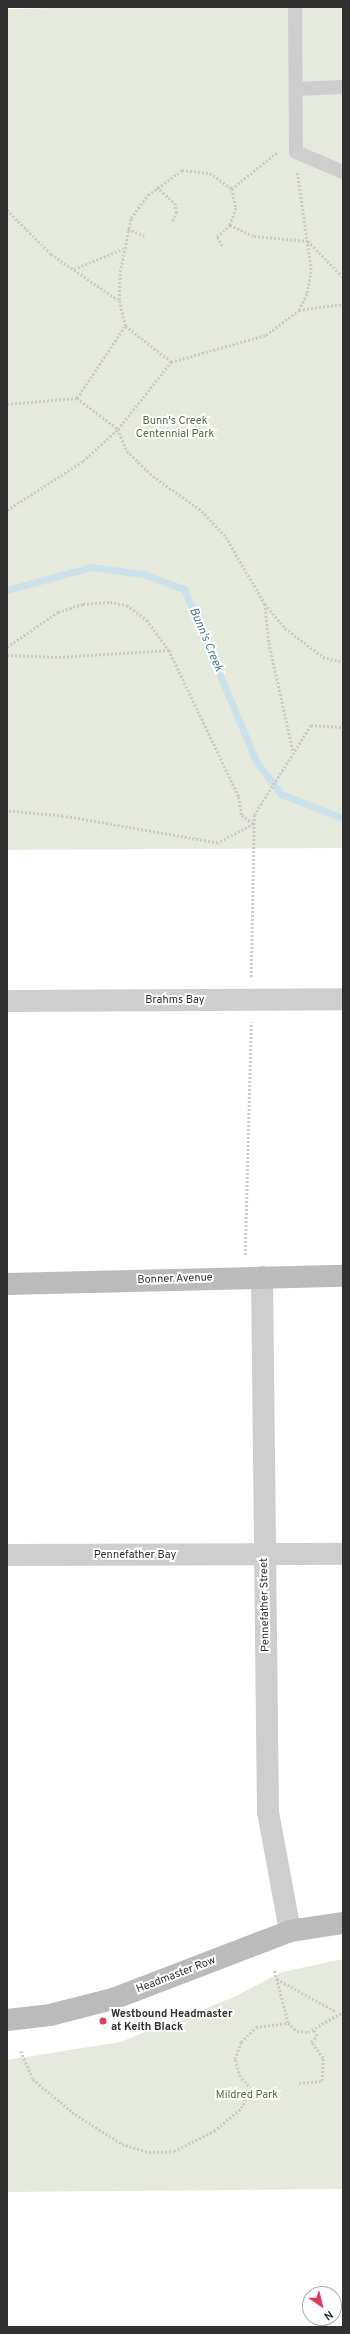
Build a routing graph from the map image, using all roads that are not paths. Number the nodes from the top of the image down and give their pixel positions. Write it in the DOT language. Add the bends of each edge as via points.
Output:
graph roads {
  1 [pos="295,7"];
  2 [pos="343,87"];
  3 [pos="296,89"];
  4 [pos="343,172"];
  5 [pos="343,999"];
  6 [pos="7,1001"];
  7 [pos="343,1276"];
  8 [pos="253,1277"];
  9 [pos="7,1284"];
  10 [pos="343,1554"];
  11 [pos="7,1555"];
  12 [pos="264,1555"];
  13 [pos="343,1923"];
  14 [pos="290,1931"];
  15 [pos="7,2020"];
  1 -- 3 [label="lane"];
  2 -- 3 [label="lane"];
  3 -- 4 [label="lane" via="296,152"];
  5 -- 6 [label="street, Brahms Bay"];
  7 -- 8 [label="street, Bonner Avenue"];
  8 -- 9 [label="street, Bonner Avenue"];
  8 -- 12 [label="street, Pennefather Street"];
  10 -- 12 [label="street, Pennefather Bay"];
  11 -- 12 [label="street, Pennefather Bay"];
  12 -- 14 [label="street, Pennefather Street" via="268,1812"];
  13 -- 14 [label="street, Headmaster Row"];
  14 -- 15 [label="street, Headmaster Row" via="113,1999 50,2015"];
}
